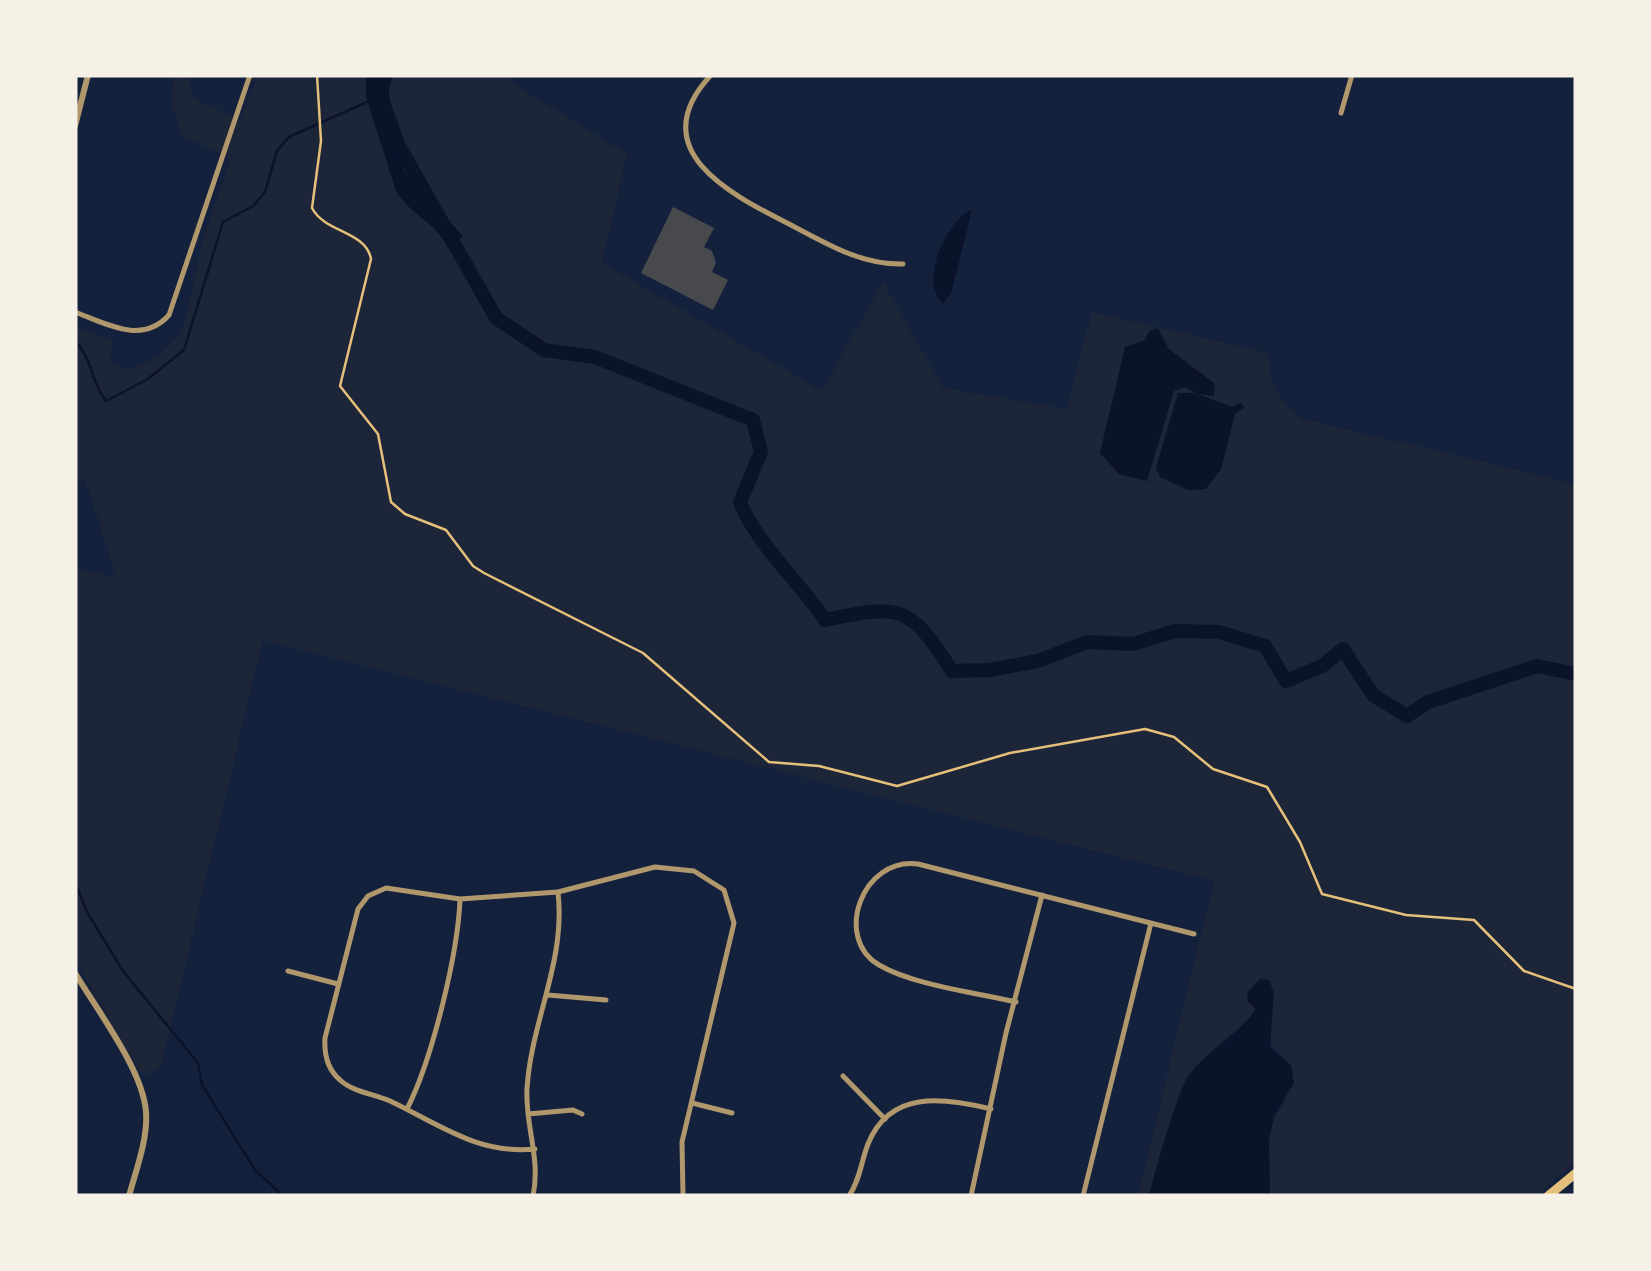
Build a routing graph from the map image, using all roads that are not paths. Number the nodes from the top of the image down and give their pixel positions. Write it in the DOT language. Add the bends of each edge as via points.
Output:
graph roads {
  1 [pos="88,75"];
  2 [pos="250,75"];
  3 [pos="711,75"];
  4 [pos="1352,75"];
  5 [pos="1342,113"];
  6 [pos="75,126"];
  7 [pos="903,264"];
  8 [pos="75,312"];
  9 [pos="558,892"];
  10 [pos="1042,895"];
  11 [pos="460,899"];
  12 [pos="1151,923"];
  13 [pos="1194,934"];
  14 [pos="288,971"];
  15 [pos="75,974"];
  16 [pos="338,984"];
  17 [pos="548,995"];
  18 [pos="606,1000"];
  19 [pos="1016,1002"];
  20 [pos="843,1076"];
  21 [pos="692,1103"];
  22 [pos="991,1109"];
  23 [pos="406,1110"];
  24 [pos="732,1113"];
  25 [pos="528,1114"];
  26 [pos="582,1114"];
  27 [pos="884,1119"];
  28 [pos="536,1149"];
  29 [pos="1576,1173"];
  30 [pos="129,1196"];
  31 [pos="533,1196"];
  32 [pos="683,1196"];
  33 [pos="849,1196"];
  34 [pos="973,1196"];
  35 [pos="1084,1196"];
  36 [pos="1548,1196"];
  1 -- 6 [label="street"];
  2 -- 8 [label="street" via="169,314 154,328 134,332"];
  3 -- 7 [label="street" via="693,100 688,124 709,178 866,262"];
  4 -- 5 [label="street"];
  9 -- 11 [label="street"];
  9 -- 17 [label="street" via="558,948"];
  9 -- 21 [label="street" via="646,868 694,871 724,890 734,923"];
  10 -- 12 [label="street"];
  10 -- 19 [label="street"];
  10 -- 19 [label="street" via="906,862 884,868 863,897 859,939 880,966"];
  11 -- 16 [label="street" via="386,888 368,896 358,909"];
  11 -- 23 [label="street" via="430,1044"];
  12 -- 13 [label="street"];
  12 -- 35 [label="street"];
  14 -- 16 [label="street"];
  15 -- 30 [label="street" via="145,1103"];
  16 -- 23 [label="street" via="325,1038 330,1068 344,1084"];
  17 -- 18 [label="street"];
  17 -- 25 [label="street" via="528,1082"];
  19 -- 22 [label="street"];
  20 -- 27 [label="street"];
  21 -- 24 [label="street"];
  21 -- 32 [label="street" via="681,1154"];
  22 -- 27 [label="street" via="932,1098"];
  22 -- 34 [label="street"];
  23 -- 28 [label="street" via="472,1143"];
  25 -- 26 [label="street"];
  25 -- 28 [label="street"];
  27 -- 33 [label="street"];
  28 -- 31 [label="street"];
  29 -- 36 [label="highway"];
}
